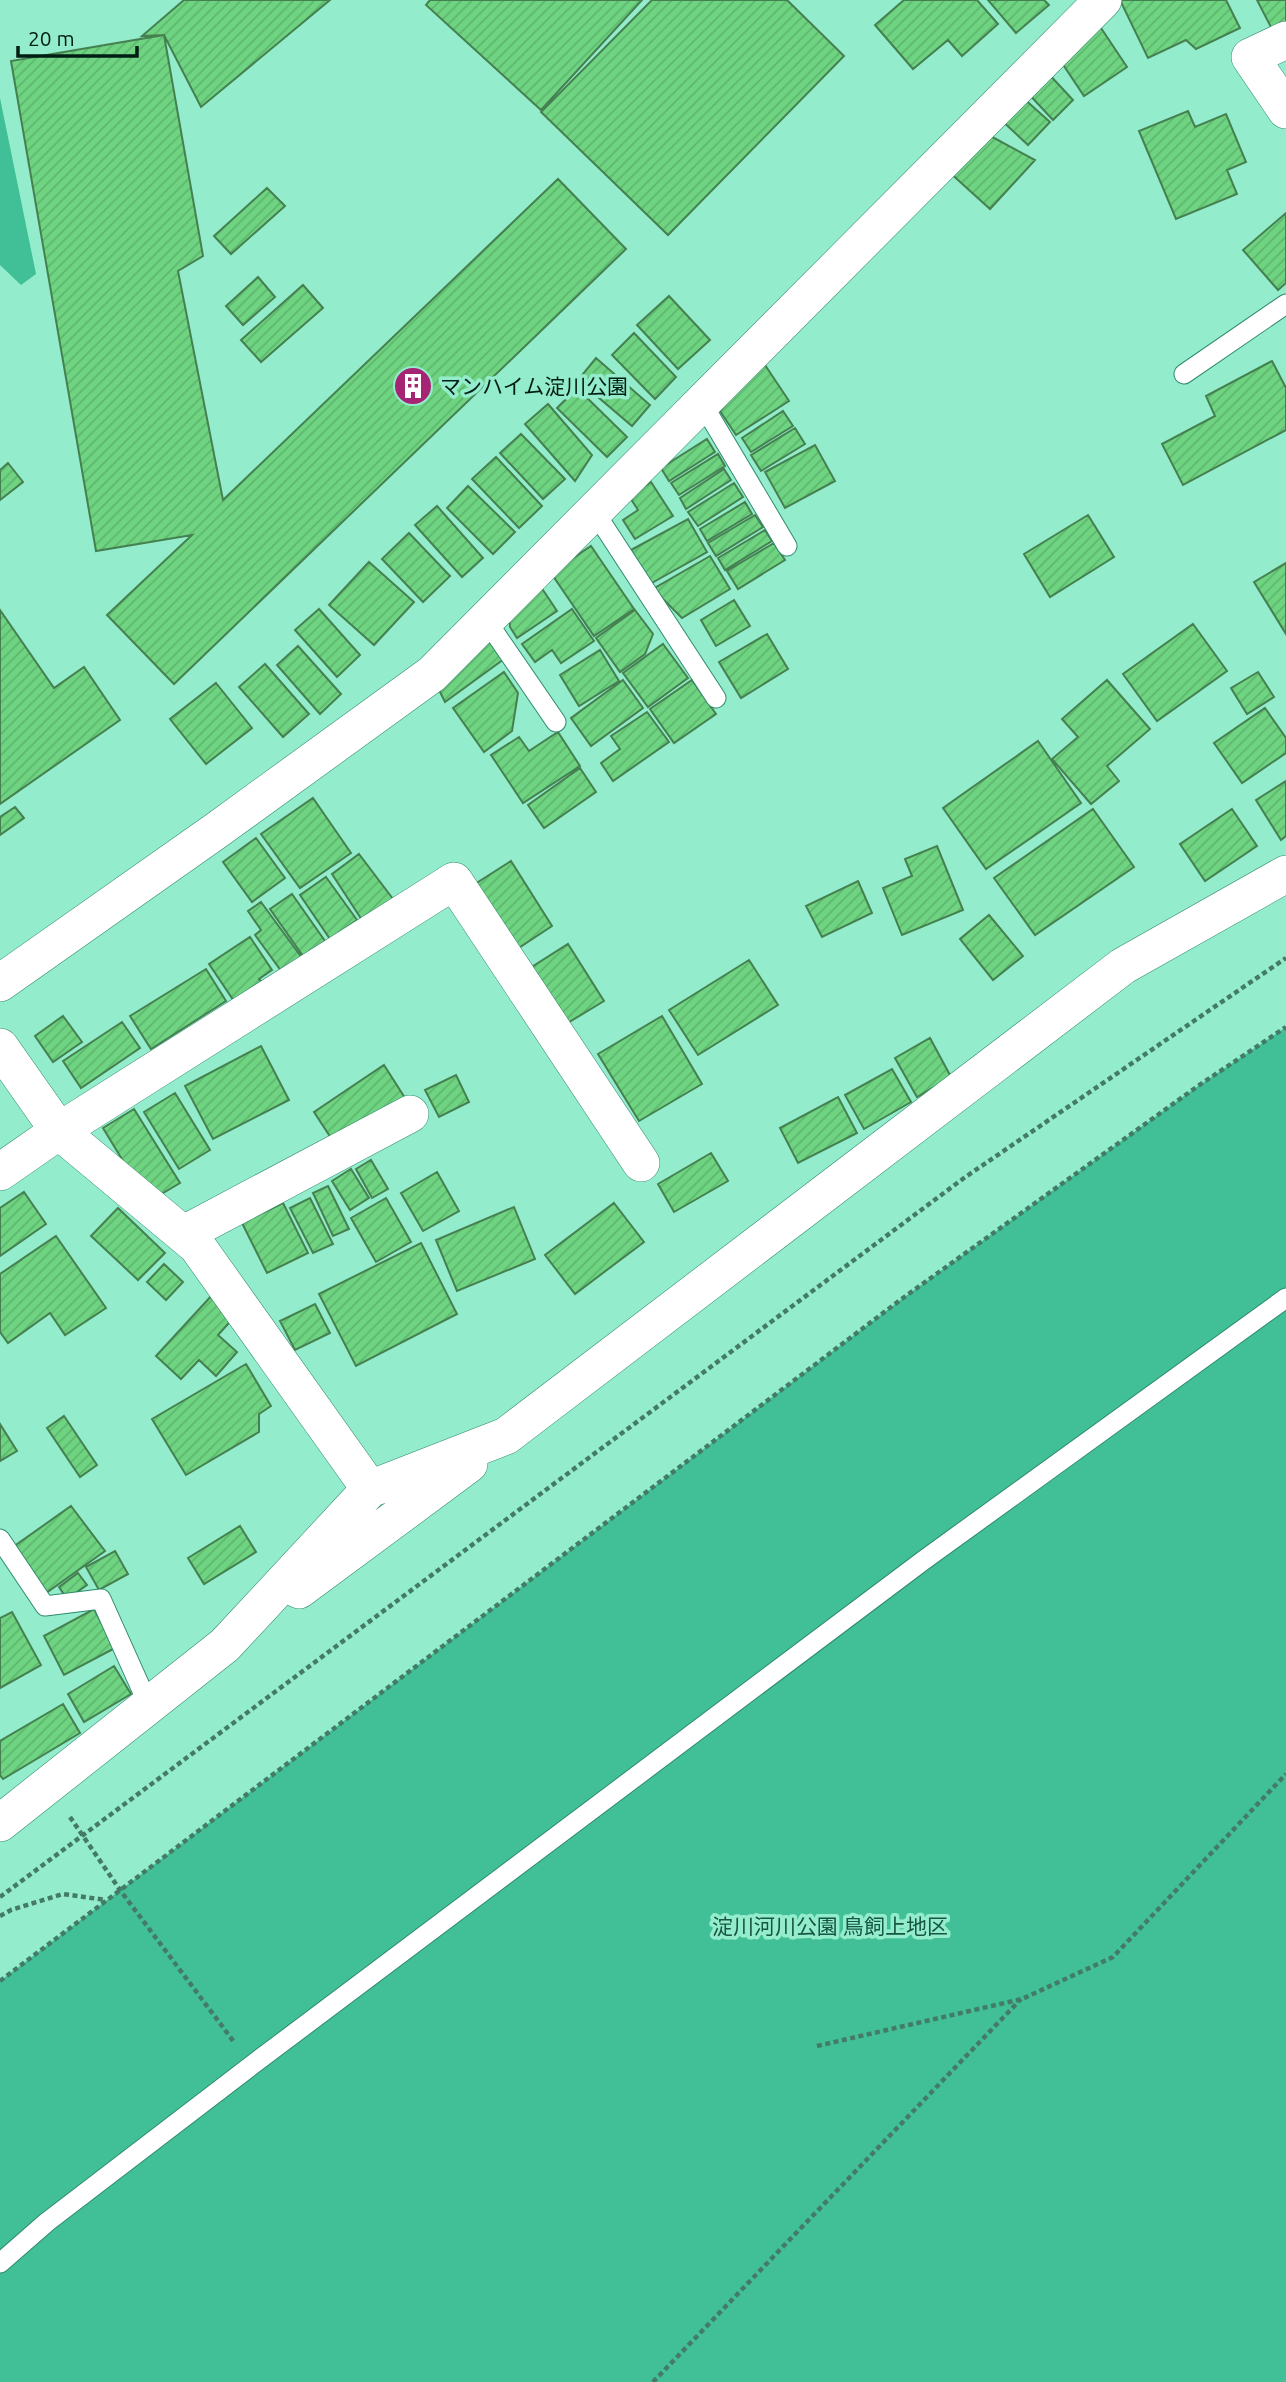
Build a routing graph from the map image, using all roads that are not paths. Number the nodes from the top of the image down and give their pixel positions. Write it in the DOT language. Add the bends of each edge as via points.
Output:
graph roads {
  1 [pos="1103,0"];
  2 [pos="1286,40"];
  3 [pos="1286,110"];
  4 [pos="1286,304"];
  5 [pos="1184,374"];
  6 [pos="702,403"];
  7 [pos="594,511"];
  8 [pos="788,546"];
  9 [pos="486,620"];
  10 [pos="716,698"];
  11 [pos="556,722"];
  12 [pos="1286,874"];
  13 [pos="0,983"];
  14 [pos="0,1047"];
  15 [pos="410,1114"];
  16 [pos="59,1131"];
  17 [pos="641,1163"];
  18 [pos="0,1172"];
  19 [pos="184,1234"];
  20 [pos="1286,1298"];
  21 [pos="506,1436"];
  22 [pos="370,1489"];
  23 [pos="0,1539"];
  24 [pos="225,1646"];
  25 [pos="149,1706"];
  26 [pos="2,1815"];
  27 [pos="0,2263"];
  1 -- 6 [label="street"];
  2 -- 3 [label="street" via="1250,57"];
  4 -- 5 [label="lane"];
  6 -- 7 [label="street"];
  6 -- 8 [label="lane"];
  7 -- 9 [label="street"];
  7 -- 10 [label="lane"];
  9 -- 11 [label="lane"];
  9 -- 13 [label="street" via="432,674"];
  12 -- 21 [label="street" via="1123,966"];
  14 -- 16 [label="street"];
  15 -- 19 [label="street"];
  16 -- 17 [label="street" via="454,881"];
  16 -- 18 [label="street"];
  16 -- 19 [label="street"];
  19 -- 22 [label="street" via="197,1245"];
  20 -- 27 [label="lane" via="924,1560 252,2065"];
  21 -- 22 [label="street"];
  21 -- 24 [label="street"];
  22 -- 24 [label="street"];
  23 -- 25 [label="lane" via="45,1606 101,1599"];
  24 -- 25 [label="street"];
  25 -- 26 [label="street"];
}
